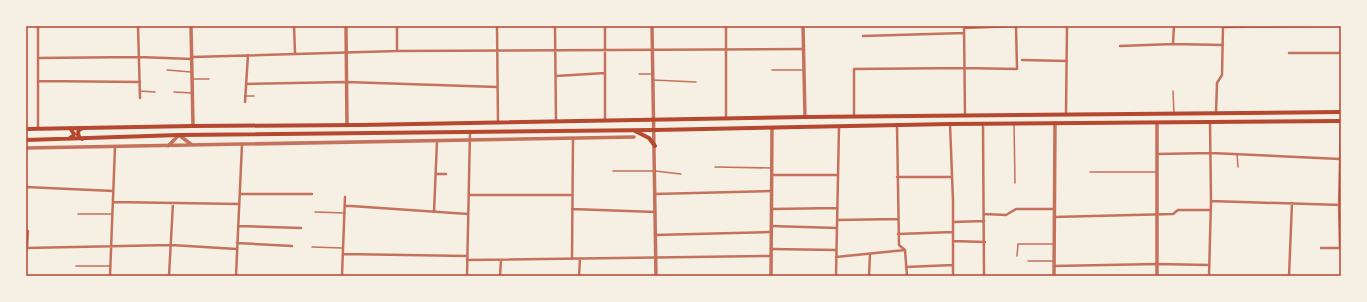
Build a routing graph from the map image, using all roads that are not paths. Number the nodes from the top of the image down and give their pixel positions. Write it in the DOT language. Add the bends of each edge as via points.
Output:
graph roads {
  1 [pos="38,26"];
  2 [pos="138,26"];
  3 [pos="191,26"];
  4 [pos="294,26"];
  5 [pos="346,26"];
  6 [pos="397,26"];
  7 [pos="497,26"];
  8 [pos="555,26"];
  9 [pos="605,26"];
  10 [pos="652,26"];
  11 [pos="726,26"];
  12 [pos="803,26"];
  13 [pos="1016,26"];
  14 [pos="1067,26"];
  15 [pos="1174,26"];
  16 [pos="1223,26"];
  17 [pos="1341,26"];
  18 [pos="964,27"];
  19 [pos="964,33"];
  20 [pos="863,36"];
  21 [pos="1174,44"];
  22 [pos="1223,45"];
  23 [pos="1120,46"];
  24 [pos="727,49"];
  25 [pos="804,49"];
  26 [pos="497,50"];
  27 [pos="555,50"];
  28 [pos="605,50"];
  29 [pos="653,50"];
  30 [pos="397,51"];
  31 [pos="346,52"];
  32 [pos="295,53"];
  33 [pos="1289,53"];
  34 [pos="1341,53"];
  35 [pos="248,55"];
  36 [pos="139,57"];
  37 [pos="38,58"];
  38 [pos="192,58"];
  39 [pos="1022,60"];
  40 [pos="1067,61"];
  41 [pos="964,68"];
  42 [pos="167,70"];
  43 [pos="772,70"];
  44 [pos="804,70"];
  45 [pos="192,72"];
  46 [pos="605,73"];
  47 [pos="639,74"];
  48 [pos="653,74"];
  49 [pos="556,76"];
  50 [pos="192,79"];
  51 [pos="209,79"];
  52 [pos="653,80"];
  53 [pos="38,81"];
  54 [pos="140,82"];
  55 [pos="346,82"];
  56 [pos="696,82"];
  57 [pos="246,84"];
  58 [pos="497,87"];
  59 [pos="140,90"];
  60 [pos="1173,91"];
  61 [pos="155,92"];
  62 [pos="174,92"];
  63 [pos="192,93"];
  64 [pos="246,96"];
  65 [pos="254,96"];
  66 [pos="140,98"];
  67 [pos="245,102"];
  68 [pos="1341,112"];
  69 [pos="1216,113"];
  70 [pos="1249,113"];
  71 [pos="1174,114"];
  72 [pos="1066,115"];
  73 [pos="965,116"];
  74 [pos="805,117"];
  75 [pos="854,117"];
  76 [pos="726,119"];
  77 [pos="655,120"];
  78 [pos="697,120"];
  79 [pos="605,121"];
  80 [pos="621,121"];
  81 [pos="1341,121"];
  82 [pos="556,122"];
  83 [pos="1249,122"];
  84 [pos="498,123"];
  85 [pos="1055,123"];
  86 [pos="1156,123"];
  87 [pos="1210,123"];
  88 [pos="950,124"];
  89 [pos="983,124"];
  90 [pos="1014,124"];
  91 [pos="347,125"];
  92 [pos="897,125"];
  93 [pos="193,126"];
  94 [pos="838,126"];
  95 [pos="70,128"];
  96 [pos="83,128"];
  97 [pos="772,128"];
  98 [pos="26,129"];
  99 [pos="38,129"];
  100 [pos="696,129"];
  101 [pos="597,130"];
  102 [pos="621,130"];
  103 [pos="631,130"];
  104 [pos="655,130"];
  105 [pos="470,132"];
  106 [pos="179,135"];
  107 [pos="634,137"];
  108 [pos="69,138"];
  109 [pos="82,138"];
  110 [pos="597,138"];
  111 [pos="44,139"];
  112 [pos="573,139"];
  113 [pos="26,140"];
  114 [pos="470,140"];
  115 [pos="438,141"];
  116 [pos="242,144"];
  117 [pos="192,145"];
  118 [pos="168,146"];
  119 [pos="655,146"];
  120 [pos="115,147"];
  121 [pos="26,148"];
  122 [pos="44,148"];
  123 [pos="1211,153"];
  124 [pos="1157,154"];
  125 [pos="1237,154"];
  126 [pos="1340,159"];
  127 [pos="714,167"];
  128 [pos="1238,167"];
  129 [pos="771,168"];
  130 [pos="613,171"];
  131 [pos="655,171"];
  132 [pos="1090,172"];
  133 [pos="1156,172"];
  134 [pos="436,174"];
  135 [pos="446,174"];
  136 [pos="681,174"];
  137 [pos="771,175"];
  138 [pos="838,175"];
  139 [pos="897,177"];
  140 [pos="952,177"];
  141 [pos="1015,183"];
  142 [pos="26,187"];
  143 [pos="771,190"];
  144 [pos="113,191"];
  145 [pos="240,194"];
  146 [pos="312,194"];
  147 [pos="655,194"];
  148 [pos="469,195"];
  149 [pos="572,195"];
  150 [pos="345,197"];
  151 [pos="1211,201"];
  152 [pos="113,202"];
  153 [pos="173,203"];
  154 [pos="1292,203"];
  155 [pos="239,204"];
  156 [pos="1340,205"];
  157 [pos="345,206"];
  158 [pos="837,208"];
  159 [pos="572,209"];
  160 [pos="771,209"];
  161 [pos="1053,209"];
  162 [pos="1211,210"];
  163 [pos="315,212"];
  164 [pos="434,212"];
  165 [pos="655,212"];
  166 [pos="345,213"];
  167 [pos="1157,213"];
  168 [pos="78,214"];
  169 [pos="112,214"];
  170 [pos="468,214"];
  171 [pos="984,214"];
  172 [pos="1053,217"];
  173 [pos="898,219"];
  174 [pos="837,220"];
  175 [pos="984,221"];
  176 [pos="953,222"];
  177 [pos="238,226"];
  178 [pos="771,226"];
  179 [pos="301,228"];
  180 [pos="837,228"];
  181 [pos="28,231"];
  182 [pos="771,232"];
  183 [pos="953,232"];
  184 [pos="898,234"];
  185 [pos="655,235"];
  186 [pos="953,241"];
  187 [pos="985,242"];
  188 [pos="237,243"];
  189 [pos="1053,244"];
  190 [pos="111,245"];
  191 [pos="171,245"];
  192 [pos="292,246"];
  193 [pos="312,247"];
  194 [pos="27,248"];
  195 [pos="237,248"];
  196 [pos="344,248"];
  197 [pos="1321,248"];
  198 [pos="771,249"];
  199 [pos="836,250"];
  200 [pos="905,250"];
  201 [pos="343,254"];
  202 [pos="870,254"];
  203 [pos="467,256"];
  204 [pos="772,256"];
  205 [pos="1017,256"];
  206 [pos="836,257"];
  207 [pos="656,258"];
  208 [pos="572,259"];
  209 [pos="580,259"];
  210 [pos="467,260"];
  211 [pos="501,260"];
  212 [pos="1028,261"];
  213 [pos="1053,261"];
  214 [pos="1157,264"];
  215 [pos="953,265"];
  216 [pos="1209,265"];
  217 [pos="76,266"];
  218 [pos="111,266"];
  219 [pos="1054,266"];
  220 [pos="906,267"];
  221 [pos="110,276"];
  222 [pos="170,276"];
  223 [pos="236,276"];
  224 [pos="342,276"];
  225 [pos="466,276"];
  226 [pos="500,276"];
  227 [pos="579,276"];
  228 [pos="656,276"];
  229 [pos="772,276"];
  230 [pos="836,276"];
  231 [pos="869,276"];
  232 [pos="906,276"];
  233 [pos="953,276"];
  234 [pos="984,276"];
  235 [pos="1054,276"];
  236 [pos="1157,276"];
  237 [pos="1209,276"];
  238 [pos="1289,276"];
  1 -- 37 [label="street"];
  2 -- 36 [label="street"];
  3 -- 38 [label="street"];
  4 -- 32 [label="street"];
  5 -- 31 [label="street"];
  6 -- 30 [label="street"];
  7 -- 26 [label="street"];
  8 -- 27 [label="street"];
  9 -- 28 [label="street"];
  10 -- 29 [label="street"];
  11 -- 24 [label="street"];
  12 -- 25 [label="street"];
  13 -- 18 [label="street"];
  13 -- 41 [label="street" via="1017,69"];
  14 -- 40 [label="street"];
  15 -- 21 [label="street"];
  16 -- 17 [label="street"];
  16 -- 22 [label="street"];
  18 -- 19 [label="street"];
  19 -- 20 [label="street"];
  19 -- 41 [label="street"];
  21 -- 22 [label="street"];
  21 -- 23 [label="street"];
  22 -- 69 [label="street" via="1222,75 1217,83"];
  24 -- 25 [label="street"];
  24 -- 29 [label="street"];
  24 -- 76 [label="street"];
  25 -- 44 [label="street"];
  26 -- 27 [label="street"];
  26 -- 30 [label="street"];
  26 -- 58 [label="street"];
  27 -- 28 [label="street"];
  27 -- 49 [label="street"];
  28 -- 29 [label="street"];
  28 -- 46 [label="street"];
  29 -- 48 [label="street"];
  30 -- 31 [label="street"];
  31 -- 32 [label="street"];
  31 -- 55 [label="street"];
  32 -- 35 [label="street"];
  33 -- 34 [label="street"];
  35 -- 38 [label="street"];
  35 -- 57 [label="street"];
  36 -- 37 [label="street"];
  36 -- 38 [label="street"];
  36 -- 54 [label="street"];
  37 -- 53 [label="street"];
  38 -- 45 [label="street"];
  39 -- 40 [label="street"];
  40 -- 72 [label="street"];
  41 -- 73 [label="street"];
  41 -- 75 [label="street" via="854,69"];
  42 -- 45 [label="lane"];
  43 -- 44 [label="lane"];
  44 -- 74 [label="street"];
  45 -- 50 [label="street"];
  46 -- 49 [label="street"];
  46 -- 79 [label="street"];
  47 -- 48 [label="lane"];
  48 -- 52 [label="street"];
  49 -- 82 [label="street"];
  50 -- 51 [label="lane"];
  50 -- 63 [label="street"];
  52 -- 56 [label="lane"];
  52 -- 77 [label="street"];
  53 -- 54 [label="street"];
  53 -- 99 [label="street"];
  54 -- 59 [label="street"];
  55 -- 57 [label="street"];
  55 -- 58 [label="street"];
  55 -- 91 [label="street"];
  57 -- 64 [label="street"];
  58 -- 84 [label="street"];
  59 -- 61 [label="lane"];
  59 -- 66 [label="street"];
  60 -- 71 [label="lane"];
  62 -- 63 [label="lane"];
  63 -- 93 [label="street"];
  64 -- 65 [label="lane"];
  64 -- 67 [label="street"];
  68 -- 70 [label="main road"];
  69 -- 70 [label="main road"];
  69 -- 71 [label="main road"];
  70 -- 83 [label="main road"];
  71 -- 72 [label="main road"];
  72 -- 73 [label="main road"];
  73 -- 75 [label="main road"];
  74 -- 75 [label="main road"];
  74 -- 76 [label="main road"];
  76 -- 78 [label="main road"];
  77 -- 78 [label="main road"];
  77 -- 80 [label="main road"];
  77 -- 104 [label="street"];
  78 -- 100 [label="main road" via="694,124"];
  79 -- 80 [label="main road"];
  79 -- 82 [label="main road"];
  80 -- 102 [label="main road"];
  81 -- 83 [label="main road"];
  81 -- 126 [label="street"];
  82 -- 84 [label="main road"];
  83 -- 87 [label="main road"];
  84 -- 91 [label="main road"];
  85 -- 86 [label="main road"];
  85 -- 90 [label="main road"];
  85 -- 161 [label="street"];
  86 -- 87 [label="main road"];
  86 -- 124 [label="street"];
  87 -- 123 [label="street"];
  88 -- 89 [label="main road"];
  88 -- 92 [label="main road"];
  88 -- 140 [label="street"];
  89 -- 90 [label="main road"];
  89 -- 171 [label="street"];
  90 -- 141 [label="lane"];
  91 -- 93 [label="main road"];
  92 -- 94 [label="main road"];
  92 -- 139 [label="street"];
  93 -- 96 [label="main road"];
  94 -- 97 [label="main road"];
  94 -- 138 [label="street"];
  95 -- 96 [label="main road"];
  95 -- 99 [label="main road"];
  95 -- 108 [label="main road" via="74,134"];
  96 -- 109 [label="main road" via="78,132"];
  97 -- 100 [label="main road"];
  97 -- 129 [label="street"];
  98 -- 99 [label="main road"];
  100 -- 104 [label="main road"];
  101 -- 102 [label="main road"];
  101 -- 105 [label="main road"];
  101 -- 110 [label="street"];
  102 -- 103 [label="main road"];
  103 -- 104 [label="main road"];
  103 -- 119 [label="main road" via="650,138"];
  104 -- 119 [label="street"];
  105 -- 106 [label="main road"];
  105 -- 114 [label="street"];
  106 -- 109 [label="main road"];
  106 -- 117 [label="street"];
  106 -- 118 [label="street"];
  107 -- 110 [label="street"];
  108 -- 109 [label="main road"];
  108 -- 111 [label="main road"];
  110 -- 112 [label="street"];
  111 -- 113 [label="main road"];
  111 -- 122 [label="street"];
  112 -- 114 [label="street"];
  112 -- 149 [label="street"];
  114 -- 115 [label="street"];
  114 -- 148 [label="street"];
  115 -- 116 [label="street"];
  115 -- 134 [label="street"];
  116 -- 117 [label="street"];
  116 -- 145 [label="street"];
  117 -- 118 [label="street"];
  118 -- 120 [label="street"];
  119 -- 131 [label="street"];
  120 -- 122 [label="street"];
  120 -- 144 [label="street"];
  121 -- 122 [label="street"];
  123 -- 124 [label="street"];
  123 -- 125 [label="street"];
  123 -- 151 [label="street"];
  124 -- 133 [label="street"];
  125 -- 126 [label="street"];
  125 -- 128 [label="lane"];
  126 -- 156 [label="street"];
  127 -- 129 [label="lane"];
  129 -- 137 [label="street"];
  130 -- 131 [label="lane"];
  131 -- 136 [label="lane"];
  131 -- 147 [label="street"];
  132 -- 133 [label="lane"];
  133 -- 167 [label="street"];
  134 -- 135 [label="street"];
  134 -- 164 [label="street"];
  137 -- 138 [label="street"];
  137 -- 143 [label="street"];
  138 -- 158 [label="street"];
  139 -- 140 [label="street"];
  139 -- 173 [label="street"];
  140 -- 176 [label="street"];
  142 -- 144 [label="street"];
  143 -- 147 [label="street"];
  143 -- 160 [label="street"];
  144 -- 152 [label="street"];
  145 -- 146 [label="street"];
  145 -- 155 [label="street"];
  147 -- 165 [label="street"];
  148 -- 149 [label="street"];
  148 -- 170 [label="street"];
  149 -- 159 [label="street"];
  150 -- 157 [label="street"];
  151 -- 154 [label="street"];
  151 -- 162 [label="street"];
  152 -- 153 [label="street"];
  152 -- 169 [label="street"];
  153 -- 155 [label="street"];
  153 -- 191 [label="street"];
  154 -- 156 [label="street"];
  154 -- 238 [label="street"];
  155 -- 177 [label="street"];
  156 -- 197 [label="street" via="1340,248"];
  157 -- 164 [label="street"];
  157 -- 166 [label="street"];
  158 -- 160 [label="street"];
  158 -- 174 [label="street"];
  159 -- 165 [label="street"];
  159 -- 208 [label="street"];
  160 -- 178 [label="street"];
  161 -- 171 [label="street" via="1016,209 1006,216"];
  161 -- 172 [label="street"];
  162 -- 167 [label="street"];
  162 -- 216 [label="street"];
  163 -- 166 [label="lane"];
  164 -- 170 [label="street"];
  165 -- 185 [label="street"];
  166 -- 196 [label="street"];
  167 -- 172 [label="street"];
  167 -- 214 [label="street"];
  168 -- 169 [label="lane"];
  169 -- 190 [label="street"];
  170 -- 203 [label="street"];
  171 -- 175 [label="street"];
  172 -- 189 [label="street"];
  173 -- 174 [label="street"];
  173 -- 184 [label="street"];
  174 -- 180 [label="street"];
  175 -- 176 [label="street"];
  175 -- 187 [label="street"];
  176 -- 183 [label="street"];
  177 -- 179 [label="street"];
  177 -- 188 [label="street"];
  178 -- 180 [label="street"];
  178 -- 182 [label="street"];
  180 -- 199 [label="street"];
  181 -- 194 [label="street"];
  182 -- 185 [label="street"];
  182 -- 198 [label="street"];
  183 -- 184 [label="street"];
  183 -- 186 [label="street"];
  184 -- 200 [label="street" via="899,244"];
  185 -- 207 [label="street"];
  186 -- 187 [label="street"];
  186 -- 215 [label="street"];
  187 -- 234 [label="street"];
  188 -- 192 [label="street"];
  188 -- 195 [label="street"];
  189 -- 205 [label="lane" via="1018,244"];
  189 -- 213 [label="street"];
  190 -- 191 [label="street"];
  190 -- 194 [label="street"];
  190 -- 218 [label="street"];
  191 -- 195 [label="street"];
  191 -- 222 [label="street"];
  193 -- 196 [label="lane"];
  195 -- 223 [label="street"];
  196 -- 201 [label="street"];
  198 -- 199 [label="street"];
  198 -- 204 [label="street"];
  199 -- 206 [label="street"];
  200 -- 202 [label="street"];
  200 -- 220 [label="street"];
  201 -- 203 [label="street"];
  201 -- 224 [label="street"];
  202 -- 206 [label="street"];
  202 -- 231 [label="street"];
  203 -- 210 [label="street"];
  204 -- 207 [label="street"];
  204 -- 229 [label="street"];
  206 -- 230 [label="street"];
  207 -- 209 [label="street"];
  207 -- 228 [label="street"];
  208 -- 209 [label="street"];
  208 -- 211 [label="street"];
  209 -- 227 [label="street"];
  210 -- 211 [label="street"];
  210 -- 225 [label="street"];
  211 -- 226 [label="street"];
  212 -- 213 [label="lane"];
  213 -- 219 [label="street"];
  214 -- 216 [label="street"];
  214 -- 219 [label="street"];
  214 -- 236 [label="street"];
  215 -- 220 [label="street"];
  215 -- 233 [label="street"];
  216 -- 237 [label="street"];
  217 -- 218 [label="lane"];
  218 -- 221 [label="street"];
  219 -- 235 [label="street"];
  220 -- 232 [label="street"];
}
